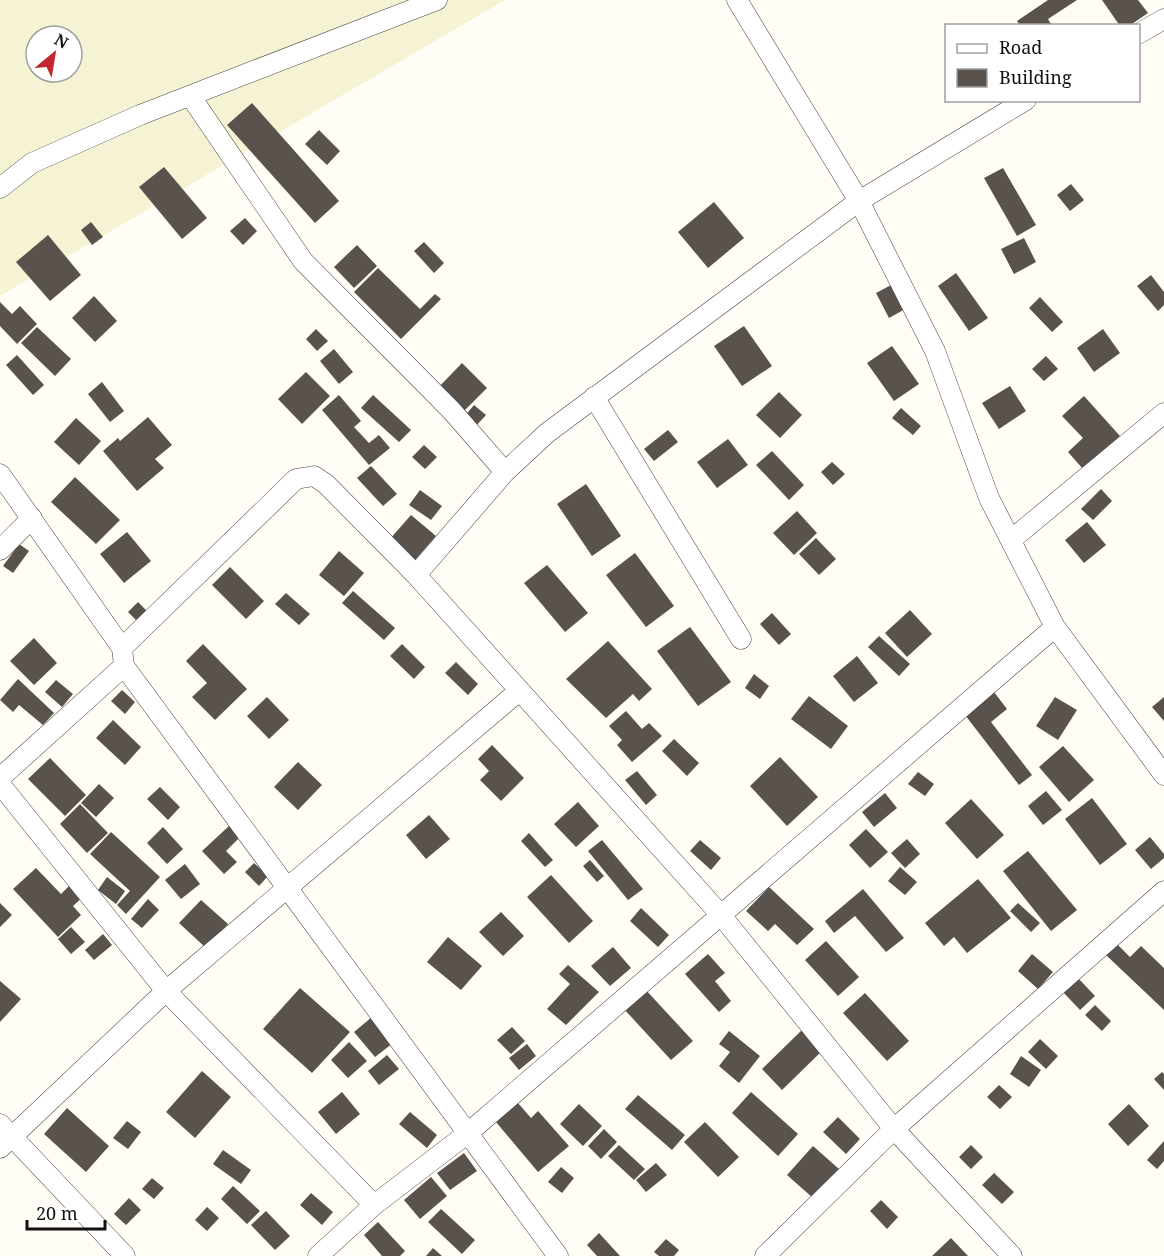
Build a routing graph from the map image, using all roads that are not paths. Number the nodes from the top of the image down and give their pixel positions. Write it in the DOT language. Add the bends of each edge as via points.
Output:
graph roads {
  1 [pos="437,0"];
  2 [pos="737,0"];
  3 [pos="1164,19"];
  4 [pos="1140,33"];
  5 [pos="191,97"];
  6 [pos="1023,102"];
  7 [pos="0,188"];
  8 [pos="859,201"];
  9 [pos="594,397"];
  10 [pos="1164,413"];
  11 [pos="505,472"];
  12 [pos="0,474"];
  13 [pos="32,518"];
  14 [pos="1011,540"];
  15 [pos="0,549"];
  16 [pos="416,575"];
  17 [pos="1055,627"];
  18 [pos="741,639"];
  19 [pos="123,657"];
  20 [pos="519,692"];
  21 [pos="1164,775"];
  22 [pos="0,778"];
  23 [pos="0,784"];
  24 [pos="286,889"];
  25 [pos="1164,891"];
  26 [pos="720,914"];
  27 [pos="166,991"];
  28 [pos="894,1129"];
  29 [pos="468,1133"];
  30 [pos="4,1136"];
  31 [pos="374,1205"];
  32 [pos="125,1256"];
  33 [pos="318,1256"];
  34 [pos="558,1256"];
  35 [pos="765,1256"];
  36 [pos="1012,1256"];
  1 -- 5 [label="street"];
  2 -- 8 [label="street"];
  3 -- 4 [label="street"];
  5 -- 7 [label="street" via="32,163"];
  5 -- 11 [label="street" via="303,261 452,411"];
  6 -- 8 [label="street"];
  8 -- 9 [label="street"];
  8 -- 14 [label="street" via="935,351 989,498"];
  9 -- 11 [label="street"];
  9 -- 18 [label="street"];
  10 -- 14 [label="street"];
  11 -- 16 [label="street"];
  12 -- 13 [label="street"];
  13 -- 15 [label="street"];
  13 -- 19 [label="street"];
  14 -- 17 [label="street"];
  16 -- 19 [label="street" via="326,484 314,476 296,479"];
  16 -- 20 [label="street"];
  17 -- 21 [label="street"];
  17 -- 26 [label="street"];
  19 -- 22 [label="street"];
  19 -- 24 [label="street"];
  20 -- 24 [label="street"];
  20 -- 26 [label="street"];
  23 -- 27 [label="street"];
  24 -- 27 [label="street"];
  24 -- 29 [label="street"];
  25 -- 28 [label="street"];
  26 -- 28 [label="street"];
  26 -- 29 [label="street"];
  27 -- 30 [label="street"];
  27 -- 31 [label="street"];
  28 -- 35 [label="street"];
  28 -- 36 [label="street"];
  29 -- 31 [label="street"];
  29 -- 34 [label="street"];
  30 -- 32 [label="street"];
  31 -- 33 [label="street"];
}
